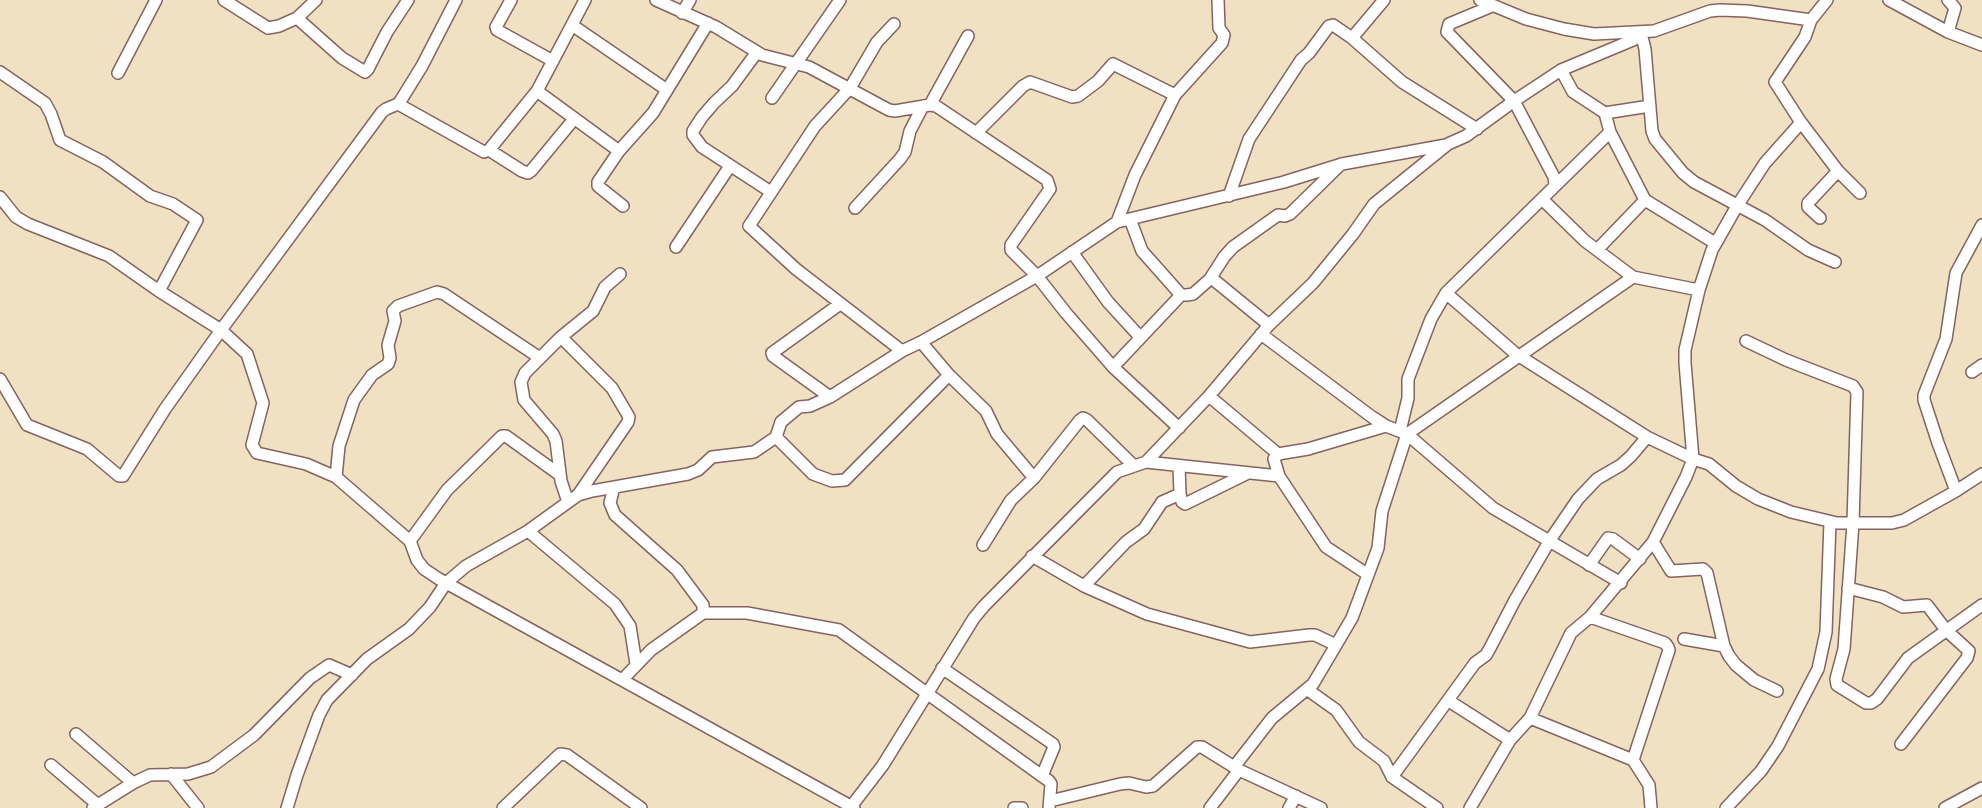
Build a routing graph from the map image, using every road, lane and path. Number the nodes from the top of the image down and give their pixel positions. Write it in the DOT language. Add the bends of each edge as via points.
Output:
graph roads {
  1 [pos="156,0"];
  2 [pos="224,0"];
  3 [pos="316,0"];
  4 [pos="408,0"];
  5 [pos="456,0"];
  6 [pos="511,0"];
  7 [pos="585,0"];
  8 [pos="656,0"];
  9 [pos="690,0"];
  10 [pos="840,0"];
  11 [pos="1218,0"];
  12 [pos="1384,0"];
  13 [pos="1827,0"];
  14 [pos="1890,0"];
  15 [pos="1948,0"];
  16 [pos="1485,2"];
  17 [pos="682,13"];
  18 [pos="297,18"];
  19 [pos="1810,20"];
  20 [pos="708,23"];
  21 [pos="894,24"];
  22 [pos="572,25"];
  23 [pos="1948,32"];
  24 [pos="1641,33"];
  25 [pos="968,36"];
  26 [pos="1352,38"];
  27 [pos="1982,45"];
  28 [pos="757,52"];
  29 [pos="552,61"];
  30 [pos="795,64"];
  31 [pos="1561,70"];
  32 [pos="0,72"];
  33 [pos="118,73"];
  34 [pos="850,88"];
  35 [pos="667,90"];
  36 [pos="537,91"];
  37 [pos="1175,95"];
  38 [pos="772,98"];
  39 [pos="1514,100"];
  40 [pos="398,104"];
  41 [pos="926,106"];
  42 [pos="1650,106"];
  43 [pos="1605,113"];
  44 [pos="574,119"];
  45 [pos="1800,121"];
  46 [pos="1477,129"];
  47 [pos="1610,132"];
  48 [pos="976,133"];
  49 [pos="1448,144"];
  50 [pos="489,150"];
  51 [pos="619,151"];
  52 [pos="1342,164"];
  53 [pos="730,166"];
  54 [pos="1838,172"];
  55 [pos="1555,184"];
  56 [pos="771,192"];
  57 [pos="1860,193"];
  58 [pos="1229,196"];
  59 [pos="0,197"];
  60 [pos="1543,200"];
  61 [pos="1645,200"];
  62 [pos="623,206"];
  63 [pos="1737,206"];
  64 [pos="854,208"];
  65 [pos="1820,218"];
  66 [pos="1130,219"];
  67 [pos="1117,222"];
  68 [pos="1982,225"];
  69 [pos="1715,243"];
  70 [pos="676,247"];
  71 [pos="1597,250"];
  72 [pos="1072,252"];
  73 [pos="1835,262"];
  74 [pos="620,274"];
  75 [pos="1037,276"];
  76 [pos="1633,277"];
  77 [pos="1210,279"];
  78 [pos="1699,290"];
  79 [pos="159,291"];
  80 [pos="1446,293"];
  81 [pos="1181,294"];
  82 [pos="840,304"];
  83 [pos="1269,325"];
  84 [pos="221,330"];
  85 [pos="1261,334"];
  86 [pos="561,337"];
  87 [pos="1140,337"];
  88 [pos="1746,341"];
  89 [pos="921,342"];
  90 [pos="902,351"];
  91 [pos="1519,356"];
  92 [pos="540,358"];
  93 [pos="1982,365"];
  94 [pos="1113,367"];
  95 [pos="1972,372"];
  96 [pos="949,375"];
  97 [pos="0,379"];
  98 [pos="1210,396"];
  99 [pos="830,397"];
  100 [pos="1386,426"];
  101 [pos="1179,428"];
  102 [pos="1404,432"];
  103 [pos="776,437"];
  104 [pos="1647,437"];
  105 [pos="1278,454"];
  106 [pos="1692,459"];
  107 [pos="1146,462"];
  108 [pos="1134,466"];
  109 [pos="1179,466"];
  110 [pos="1248,473"];
  111 [pos="1982,474"];
  112 [pos="560,475"];
  113 [pos="1279,476"];
  114 [pos="336,477"];
  115 [pos="1034,478"];
  116 [pos="614,487"];
  117 [pos="1956,491"];
  118 [pos="1180,494"];
  119 [pos="578,495"];
  120 [pos="568,502"];
  121 [pos="1830,522"];
  122 [pos="1853,523"];
  123 [pos="528,531"];
  124 [pos="1550,540"];
  125 [pos="410,541"];
  126 [pos="1653,542"];
  127 [pos="983,545"];
  128 [pos="1032,556"];
  129 [pos="1640,559"];
  130 [pos="1589,565"];
  131 [pos="1367,574"];
  132 [pos="446,582"];
  133 [pos="1621,583"];
  134 [pos="1084,586"];
  135 [pos="1848,588"];
  136 [pos="1982,605"];
  137 [pos="703,613"];
  138 [pos="1590,618"];
  139 [pos="1946,630"];
  140 [pos="1684,640"];
  141 [pos="1336,645"];
  142 [pos="1724,646"];
  143 [pos="636,664"];
  144 [pos="942,668"];
  145 [pos="352,675"];
  146 [pos="623,679"];
  147 [pos="1308,690"];
  148 [pos="1777,691"];
  149 [pos="928,692"];
  150 [pos="1449,701"];
  151 [pos="1530,718"];
  152 [pos="76,734"];
  153 [pos="1510,740"];
  154 [pos="1901,744"];
  155 [pos="1633,760"];
  156 [pos="51,765"];
  157 [pos="1237,768"];
  158 [pos="171,774"];
  159 [pos="1042,776"];
  160 [pos="1392,777"];
  161 [pos="132,783"];
  162 [pos="1982,788"];
  163 [pos="1296,796"];
  164 [pos="1049,805"];
  165 [pos="95,806"];
  166 [pos="852,807"];
  167 [pos="198,808"];
  168 [pos="287,808"];
  169 [pos="503,808"];
  170 [pos="641,808"];
  171 [pos="1014,808"];
  172 [pos="1022,808"];
  173 [pos="1210,808"];
  174 [pos="1289,808"];
  175 [pos="1321,808"];
  176 [pos="1436,808"];
  177 [pos="1470,808"];
  178 [pos="1651,808"];
  179 [pos="1726,808"];
  180 [pos="1945,808"];
  1 -- 33 [label="street"];
  2 -- 18 [label="street" via="268,28"];
  3 -- 18 [label="street"];
  4 -- 18 [label="street" via="365,72 342,58"];
  5 -- 40 [label="street"];
  6 -- 29 [label="street" via="496,28"];
  7 -- 22 [label="street"];
  8 -- 17 [label="street"];
  9 -- 17 [label="street"];
  10 -- 30 [label="street"];
  11 -- 37 [label="street" via="1219,28 1224,35 1222,43"];
  12 -- 26 [label="street"];
  13 -- 19 [label="street"];
  14 -- 23 [label="street"];
  15 -- 23 [label="street" via="1955,8"];
  16 -- 24 [label="street" via="1526,19 1564,29 1594,34"];
  16 -- 39 [label="street" via="1449,24 1446,32"];
  17 -- 20 [label="street"];
  19 -- 24 [label="street" via="1720,10 1654,32"];
  19 -- 45 [label="street" via="1805,37 1775,82"];
  20 -- 28 [label="street"];
  20 -- 35 [label="street"];
  21 -- 34 [label="street" via="877,42"];
  22 -- 29 [label="street"];
  22 -- 35 [label="street"];
  23 -- 27 [label="street"];
  24 -- 31 [label="street" via="1633,40"];
  24 -- 42 [label="street"];
  25 -- 41 [label="street"];
  26 -- 46 [label="street" via="1402,82"];
  26 -- 58 [label="street" via="1336,25 1329,26 1310,53 1300,60 1248,139"];
  28 -- 30 [label="street"];
  28 -- 53 [label="street" via="693,131 702,147"];
  29 -- 36 [label="street"];
  30 -- 34 [label="street" via="809,67"];
  30 -- 38 [label="street"];
  31 -- 39 [label="street"];
  31 -- 43 [label="street" via="1572,92"];
  32 -- 79 [label="street" via="44,104 60,140 103,162 150,196 173,204 197,220"];
  34 -- 41 [label="street" via="889,110"];
  34 -- 56 [label="street" via="815,126"];
  35 -- 51 [label="street" via="653,113"];
  36 -- 44 [label="street"];
  36 -- 50 [label="street"];
  37 -- 48 [label="street" via="1113,64 1078,96 1072,97 1030,82"];
  37 -- 67 [label="street" via="1135,175"];
  39 -- 46 [label="street"];
  39 -- 55 [label="street"];
  40 -- 50 [label="street" via="484,152"];
  40 -- 84 [label="street" via="382,112"];
  41 -- 48 [label="street" via="936,106"];
  41 -- 64 [label="street" via="910,131 905,152"];
  42 -- 43 [label="street"];
  42 -- 63 [label="street" via="1655,139 1684,173"];
  43 -- 47 [label="street"];
  44 -- 50 [label="street" via="528,173"];
  44 -- 51 [label="street"];
  45 -- 54 [label="street"];
  45 -- 63 [label="street" via="1765,163"];
  46 -- 49 [label="street"];
  47 -- 55 [label="street"];
  47 -- 61 [label="street"];
  48 -- 75 [label="street" via="1050,184 1049,192 1011,245 1013,253"];
  49 -- 52 [label="street"];
  49 -- 83 [label="street" via="1371,207 1313,283"];
  51 -- 62 [label="street" via="598,186"];
  52 -- 58 [label="street"];
  52 -- 77 [label="street" via="1290,214 1278,215 1233,247"];
  53 -- 56 [label="street"];
  53 -- 70 [label="street"];
  54 -- 57 [label="street"];
  54 -- 65 [label="street" via="1808,204"];
  55 -- 60 [label="street"];
  56 -- 82 [label="street" via="749,226"];
  58 -- 66 [label="street"];
  59 -- 79 [label="street" via="16,217 104,254"];
  60 -- 71 [label="street"];
  60 -- 80 [label="street"];
  61 -- 69 [label="street"];
  61 -- 71 [label="street"];
  63 -- 69 [label="street"];
  63 -- 73 [label="street" via="1765,220 1808,250"];
  66 -- 67 [label="street"];
  66 -- 81 [label="street" via="1142,251"];
  67 -- 72 [label="street"];
  68 -- 117 [label="street" via="1956,273 1946,339 1924,395"];
  69 -- 78 [label="street"];
  71 -- 76 [label="street"];
  72 -- 75 [label="street"];
  72 -- 87 [label="street" via="1108,302"];
  74 -- 86 [label="street" via="605,287 593,311"];
  75 -- 89 [label="street"];
  75 -- 94 [label="street"];
  76 -- 78 [label="street"];
  76 -- 91 [label="street"];
  77 -- 81 [label="street" via="1193,294"];
  77 -- 83 [label="street"];
  78 -- 106 [label="street" via="1684,363"];
  79 -- 84 [label="street"];
  80 -- 91 [label="street"];
  80 -- 102 [label="street" via="1431,319 1408,380"];
  81 -- 87 [label="street"];
  82 -- 90 [label="street"];
  82 -- 99 [label="street" via="772,353"];
  83 -- 85 [label="street"];
  84 -- 97 [label="street" via="121,477 86,449 27,424"];
  84 -- 114 [label="street" via="248,357 263,403 253,450 263,456 306,464"];
  85 -- 98 [label="street"];
  85 -- 100 [label="street"];
  86 -- 92 [label="street"];
  86 -- 119 [label="street" via="612,388 629,417"];
  87 -- 94 [label="street"];
  88 -- 122 [label="street" via="1855,388"];
  89 -- 90 [label="street"];
  89 -- 96 [label="street"];
  90 -- 99 [label="street"];
  91 -- 102 [label="street"];
  91 -- 104 [label="street"];
  92 -- 112 [label="street" via="525,373 521,391 524,400 553,434"];
  92 -- 114 [label="street" via="444,294 437,292 398,306 393,312 395,324 388,346 388,364 372,375 354,400 338,446"];
  93 -- 95 [label="street"];
  94 -- 101 [label="street"];
  96 -- 103 [label="street" via="845,480 832,481 813,474"];
  96 -- 115 [label="street" via="986,411 997,434"];
  98 -- 101 [label="street"];
  98 -- 105 [label="street"];
  99 -- 103 [label="street" via="799,407 781,422"];
  100 -- 102 [label="street"];
  100 -- 105 [label="street" via="1308,449"];
  101 -- 107 [label="street"];
  102 -- 124 [label="street" via="1493,508"];
  102 -- 131 [label="street" via="1382,511 1378,548"];
  103 -- 116 [label="street" via="754,452 708,459 698,470 688,474"];
  104 -- 106 [label="street"];
  104 -- 124 [label="street" via="1626,460 1588,488"];
  105 -- 113 [label="street" via="1274,459"];
  106 -- 121 [label="street" via="1709,464 1758,499"];
  106 -- 126 [label="street"];
  107 -- 108 [label="street"];
  107 -- 109 [label="street"];
  108 -- 115 [label="street" via="1083,418"];
  108 -- 128 [label="street" via="1117,472"];
  109 -- 110 [label="street"];
  109 -- 118 [label="street"];
  110 -- 113 [label="street"];
  110 -- 118 [label="street" via="1190,503 1182,502"];
  111 -- 117 [label="street"];
  112 -- 120 [label="street"];
  112 -- 125 [label="street" via="502,436 447,490"];
  113 -- 131 [label="street" via="1326,547"];
  114 -- 125 [label="street"];
  115 -- 127 [label="street" via="1011,500"];
  116 -- 119 [label="street"];
  116 -- 137 [label="street" via="610,503 614,515 677,570 704,605"];
  117 -- 122 [label="street" via="1904,520"];
  118 -- 134 [label="street" via="1162,502 1144,529 1126,542"];
  119 -- 120 [label="street"];
  120 -- 123 [label="street"];
  121 -- 122 [label="street"];
  121 -- 179 [label="street" via="1826,632 1818,669 1761,771"];
  122 -- 135 [label="street"];
  123 -- 132 [label="street" via="466,566"];
  123 -- 143 [label="street" via="615,604 630,626"];
  124 -- 130 [label="street"];
  124 -- 150 [label="street" via="1486,655 1475,664"];
  125 -- 132 [label="street" via="424,569"];
  126 -- 129 [label="street"];
  126 -- 142 [label="street" via="1671,570 1703,569 1707,573"];
  128 -- 134 [label="street"];
  128 -- 144 [label="street" via="974,618"];
  129 -- 130 [label="street" via="1608,538"];
  129 -- 133 [label="street"];
  130 -- 133 [label="street"];
  131 -- 141 [label="street" via="1352,618"];
  132 -- 145 [label="street" via="430,607 409,629 367,658"];
  132 -- 146 [label="street"];
  133 -- 138 [label="street"];
  134 -- 141 [label="street" via="1147,614 1250,642 1309,634"];
  135 -- 139 [label="street" via="1883,597 1903,607 1927,605"];
  135 -- 139 [label="street" via="1844,649 1836,679 1837,685 1866,703 1877,699 1908,658"];
  136 -- 139 [label="street"];
  137 -- 143 [label="street"];
  137 -- 149 [label="street" via="746,613 839,630"];
  138 -- 151 [label="street" via="1566,640"];
  138 -- 155 [label="street" via="1668,646"];
  139 -- 154 [label="street" via="1969,654"];
  140 -- 142 [label="street"];
  141 -- 147 [label="street"];
  142 -- 148 [label="street" via="1736,665 1754,680"];
  143 -- 146 [label="street"];
  144 -- 149 [label="street"];
  144 -- 159 [label="street" via="1053,744"];
  145 -- 158 [label="street" via="329,665 310,678 254,735 211,767 188,774"];
  145 -- 168 [label="street" via="323,706"];
  146 -- 166 [label="street"];
  147 -- 157 [label="street" via="1272,718"];
  147 -- 160 [label="street" via="1336,710 1359,742 1384,760"];
  149 -- 159 [label="street"];
  149 -- 166 [label="street" via="879,771"];
  150 -- 153 [label="street"];
  150 -- 160 [label="street"];
  151 -- 153 [label="street"];
  151 -- 155 [label="street"];
  152 -- 161 [label="street"];
  153 -- 177 [label="street"];
  155 -- 178 [label="street" via="1648,785"];
  156 -- 165 [label="street"];
  157 -- 163 [label="street"];
  157 -- 164 [label="street" via="1197,746 1153,786 1120,784"];
  157 -- 173 [label="street"];
  158 -- 161 [label="street" via="150,775"];
  158 -- 167 [label="street"];
  159 -- 164 [label="street" via="1051,784"];
  160 -- 176 [label="street"];
  161 -- 165 [label="street"];
  162 -- 180 [label="street"];
  163 -- 174 [label="street"];
  163 -- 175 [label="street"];
  169 -- 170 [label="street" via="560,754 567,755"];
  171 -- 172 [label="street"];
}
